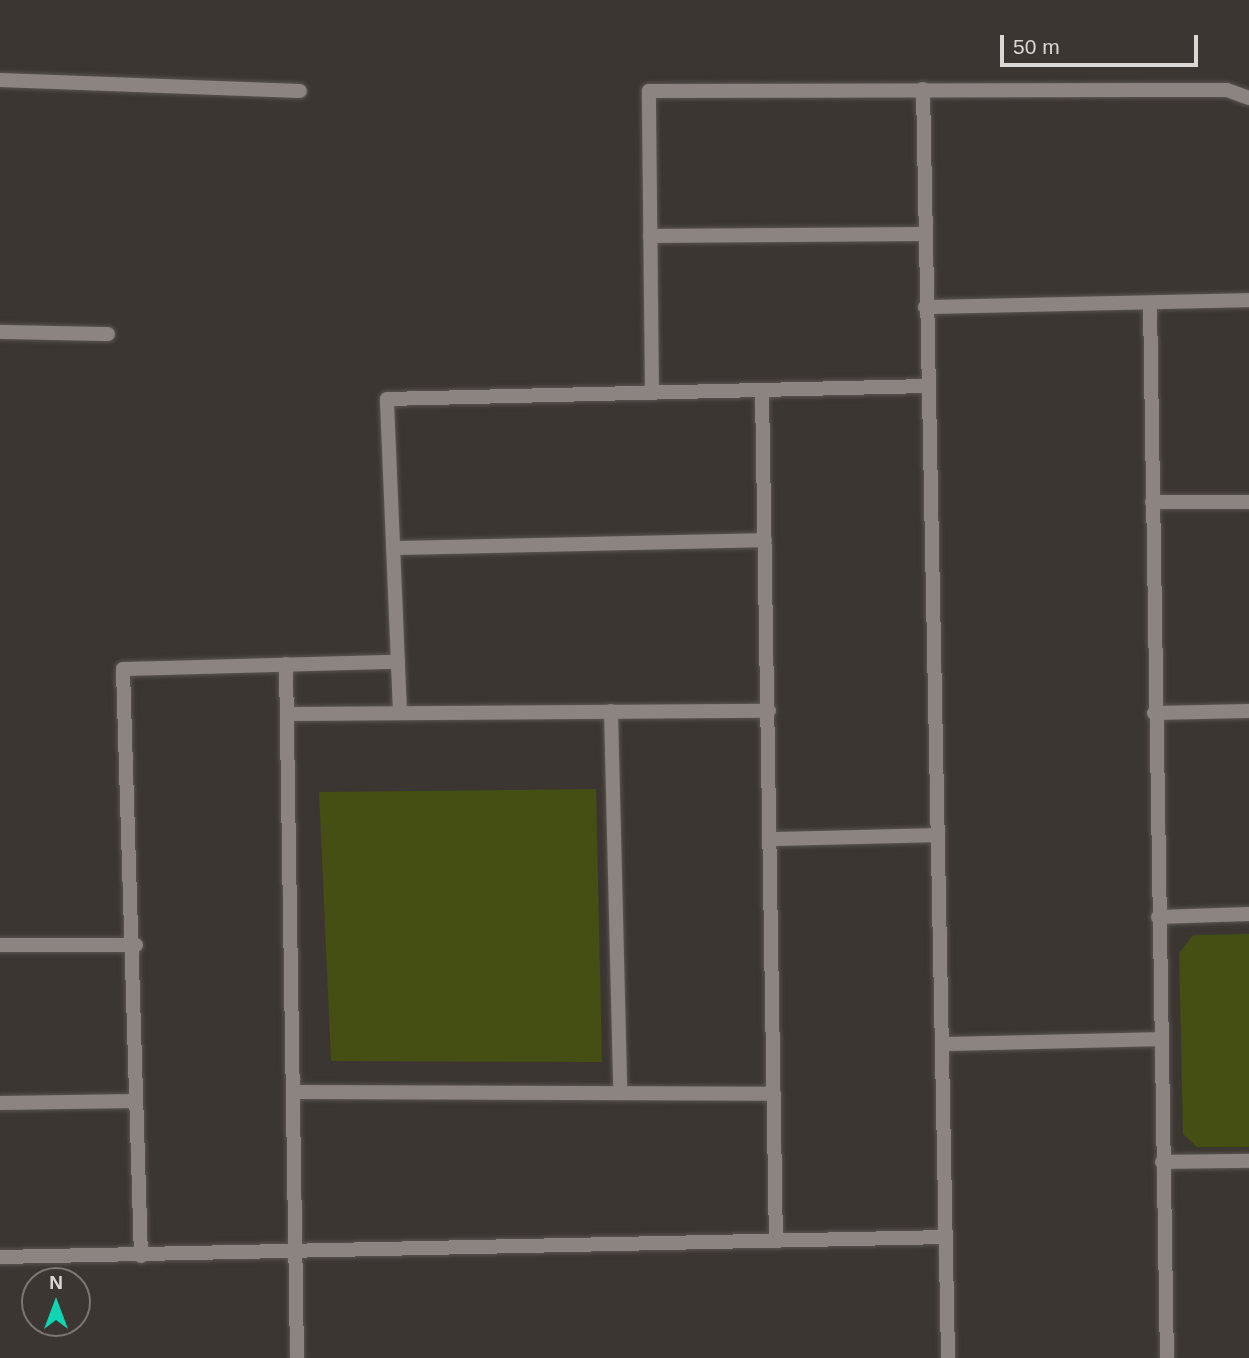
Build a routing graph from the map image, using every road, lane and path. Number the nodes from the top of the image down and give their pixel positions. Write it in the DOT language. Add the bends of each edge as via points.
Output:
graph roads {
  1 [pos="0,80"];
  2 [pos="923,89"];
  3 [pos="300,91"];
  4 [pos="1249,98"];
  5 [pos="923,234"];
  6 [pos="650,236"];
  7 [pos="1249,300"];
  8 [pos="1150,304"];
  9 [pos="925,307"];
  10 [pos="0,332"];
  11 [pos="108,334"];
  12 [pos="926,386"];
  13 [pos="762,391"];
  14 [pos="652,393"];
  15 [pos="1152,502"];
  16 [pos="1249,502"];
  17 [pos="765,540"];
  18 [pos="393,548"];
  19 [pos="398,662"];
  20 [pos="286,664"];
  21 [pos="611,711"];
  22 [pos="1249,711"];
  23 [pos="400,712"];
  24 [pos="769,712"];
  25 [pos="1154,713"];
  26 [pos="289,714"];
  27 [pos="934,835"];
  28 [pos="773,839"];
  29 [pos="1249,914"];
  30 [pos="1158,917"];
  31 [pos="136,945"];
  32 [pos="0,946"];
  33 [pos="1159,1039"];
  34 [pos="943,1044"];
  35 [pos="620,1090"];
  36 [pos="293,1092"];
  37 [pos="774,1094"];
  38 [pos="136,1101"];
  39 [pos="0,1103"];
  40 [pos="1249,1161"];
  41 [pos="1162,1162"];
  42 [pos="946,1237"];
  43 [pos="776,1241"];
  44 [pos="295,1252"];
  45 [pos="141,1256"];
  46 [pos="0,1257"];
  47 [pos="297,1358"];
  48 [pos="948,1358"];
  49 [pos="1167,1358"];
  1 -- 3 [label="street"];
  2 -- 4 [label="street" via="1227,90"];
  2 -- 5 [label="street"];
  2 -- 6 [label="street" via="649,91"];
  5 -- 6 [label="street"];
  5 -- 9 [label="street"];
  6 -- 14 [label="street"];
  7 -- 8 [label="street"];
  8 -- 9 [label="street"];
  8 -- 15 [label="street"];
  9 -- 12 [label="street"];
  10 -- 11 [label="street"];
  12 -- 13 [label="street"];
  12 -- 27 [label="street"];
  13 -- 14 [label="street"];
  13 -- 17 [label="street"];
  14 -- 18 [label="street" via="387,399"];
  15 -- 16 [label="street"];
  15 -- 25 [label="street"];
  17 -- 18 [label="street"];
  17 -- 24 [label="street"];
  18 -- 19 [label="street"];
  19 -- 20 [label="street"];
  19 -- 23 [label="street"];
  20 -- 26 [label="street"];
  20 -- 31 [label="street" via="124,669"];
  21 -- 23 [label="street"];
  21 -- 24 [label="street"];
  21 -- 35 [label="street"];
  22 -- 25 [label="street"];
  23 -- 26 [label="street"];
  24 -- 28 [label="street"];
  25 -- 30 [label="street"];
  26 -- 36 [label="street"];
  27 -- 28 [label="street"];
  27 -- 34 [label="street"];
  28 -- 37 [label="street"];
  29 -- 30 [label="street"];
  30 -- 33 [label="street"];
  31 -- 32 [label="street"];
  31 -- 38 [label="street"];
  33 -- 34 [label="street"];
  33 -- 41 [label="street"];
  34 -- 42 [label="street"];
  35 -- 36 [label="street"];
  35 -- 37 [label="street"];
  36 -- 44 [label="street"];
  37 -- 43 [label="street"];
  38 -- 39 [label="street"];
  38 -- 45 [label="street"];
  40 -- 41 [label="street"];
  41 -- 49 [label="street"];
  42 -- 43 [label="street"];
  42 -- 48 [label="street"];
  43 -- 44 [label="street"];
  44 -- 45 [label="street"];
  44 -- 47 [label="street"];
  45 -- 46 [label="street"];
}
